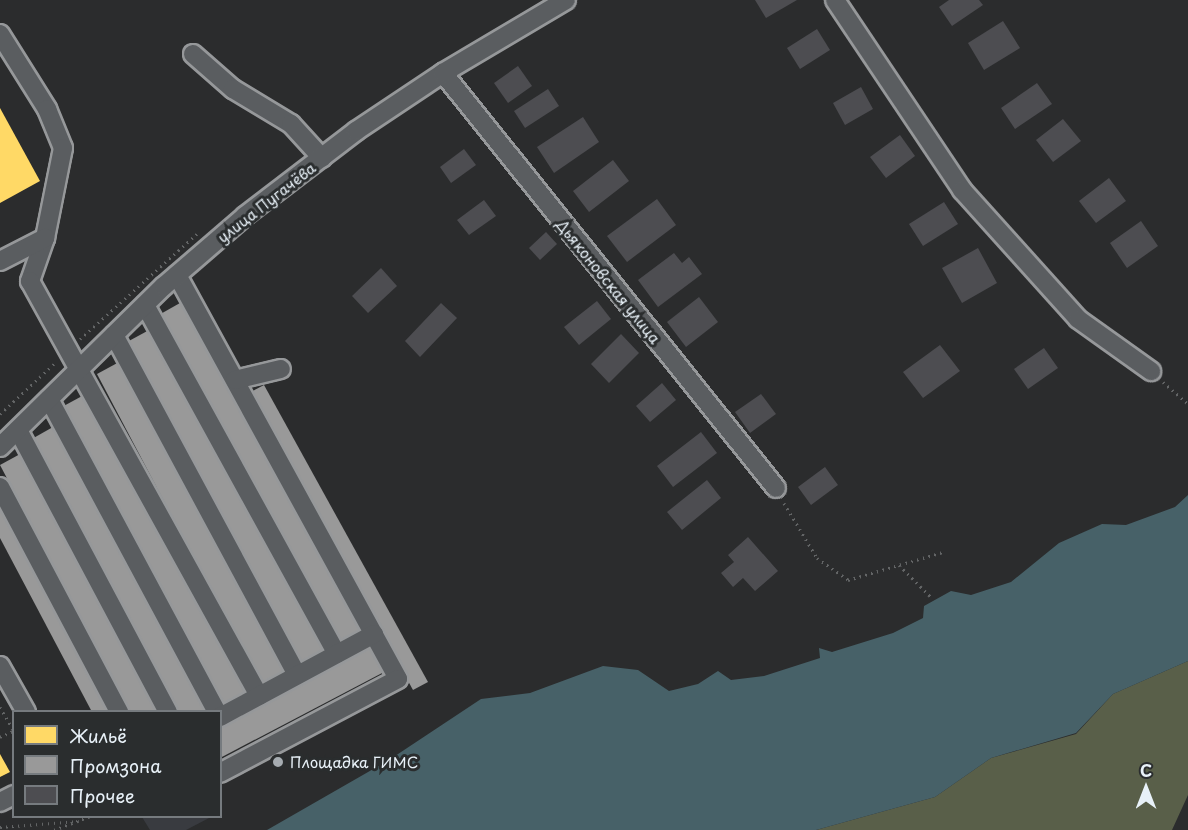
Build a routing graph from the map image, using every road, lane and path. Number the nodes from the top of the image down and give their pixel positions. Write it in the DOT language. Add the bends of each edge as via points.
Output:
graph roads {
  1 [pos="566,0"];
  2 [pos="835,0"];
  3 [pos="0,34"];
  4 [pos="193,54"];
  5 [pos="443,73"];
  6 [pos="322,158"];
  7 [pos="45,238"];
  8 [pos="0,261"];
  9 [pos="177,275"];
  10 [pos="145,305"];
  11 [pos="114,335"];
  12 [pos="79,369"];
  13 [pos="281,369"];
  14 [pos="1151,371"];
  15 [pos="235,380"];
  16 [pos="49,399"];
  17 [pos="1188,404"];
  18 [pos="18,430"];
  19 [pos="0,447"];
  20 [pos="0,487"];
  21 [pos="776,488"];
  22 [pos="943,552"];
  23 [pos="899,565"];
  24 [pos="931,597"];
  25 [pos="374,634"];
  26 [pos="337,654"];
  27 [pos="0,666"];
  28 [pos="297,675"];
  29 [pos="259,696"];
  30 [pos="0,707"];
  31 [pos="25,710"];
  32 [pos="118,710"];
  33 [pos="167,710"];
  34 [pos="216,710"];
  35 [pos="222,716"];
  36 [pos="12,729"];
  37 [pos="222,772"];
  38 [pos="86,818"];
  39 [pos="79,821"];
  40 [pos="0,826"];
  41 [pos="54,830"];
  1 -- 5 [label="street, улица Пугачёва"];
  2 -- 14 [label="street" via="962,190 1078,319"];
  3 -- 7 [label="street" via="47,109 63,148"];
  4 -- 6 [label="street" via="234,89 291,124"];
  5 -- 6 [label="street, улица Пугачёва"];
  5 -- 21 [label="street, Дьяконовская улица"];
  6 -- 9 [label="street, улица Пугачёва" via="245,216"];
  7 -- 8 [label="street"];
  7 -- 12 [label="street" via="30,281"];
  9 -- 10 [label="street, улица Пугачёва"];
  9 -- 15 [label="street"];
  10 -- 11 [label="street, улица Пугачёва"];
  10 -- 26 [label="street"];
  11 -- 12 [label="street, улица Пугачёва"];
  11 -- 28 [label="street"];
  12 -- 16 [label="street, улица Пугачёва"];
  12 -- 29 [label="street"];
  13 -- 15 [label="street"];
  14 -- 17 [label="path"];
  15 -- 25 [label="street"];
  16 -- 18 [label="street, улица Пугачёва"];
  16 -- 34 [label="street"];
  18 -- 19 [label="street, улица Пугачёва"];
  18 -- 33 [label="street"];
  20 -- 32 [label="street"];
  21 -- 23 [label="path" via="817,558 848,580"];
  22 -- 23 [label="path"];
  23 -- 24 [label="path"];
  25 -- 26 [label="street"];
  25 -- 37 [label="street" via="398,679"];
  26 -- 28 [label="street"];
  27 -- 31 [label="street"];
  28 -- 29 [label="street"];
  29 -- 35 [label="street"];
  30 -- 36 [label="path"];
  38 -- 39 [label="path"];
  39 -- 40 [label="path"];
  39 -- 41 [label="path"];
}
